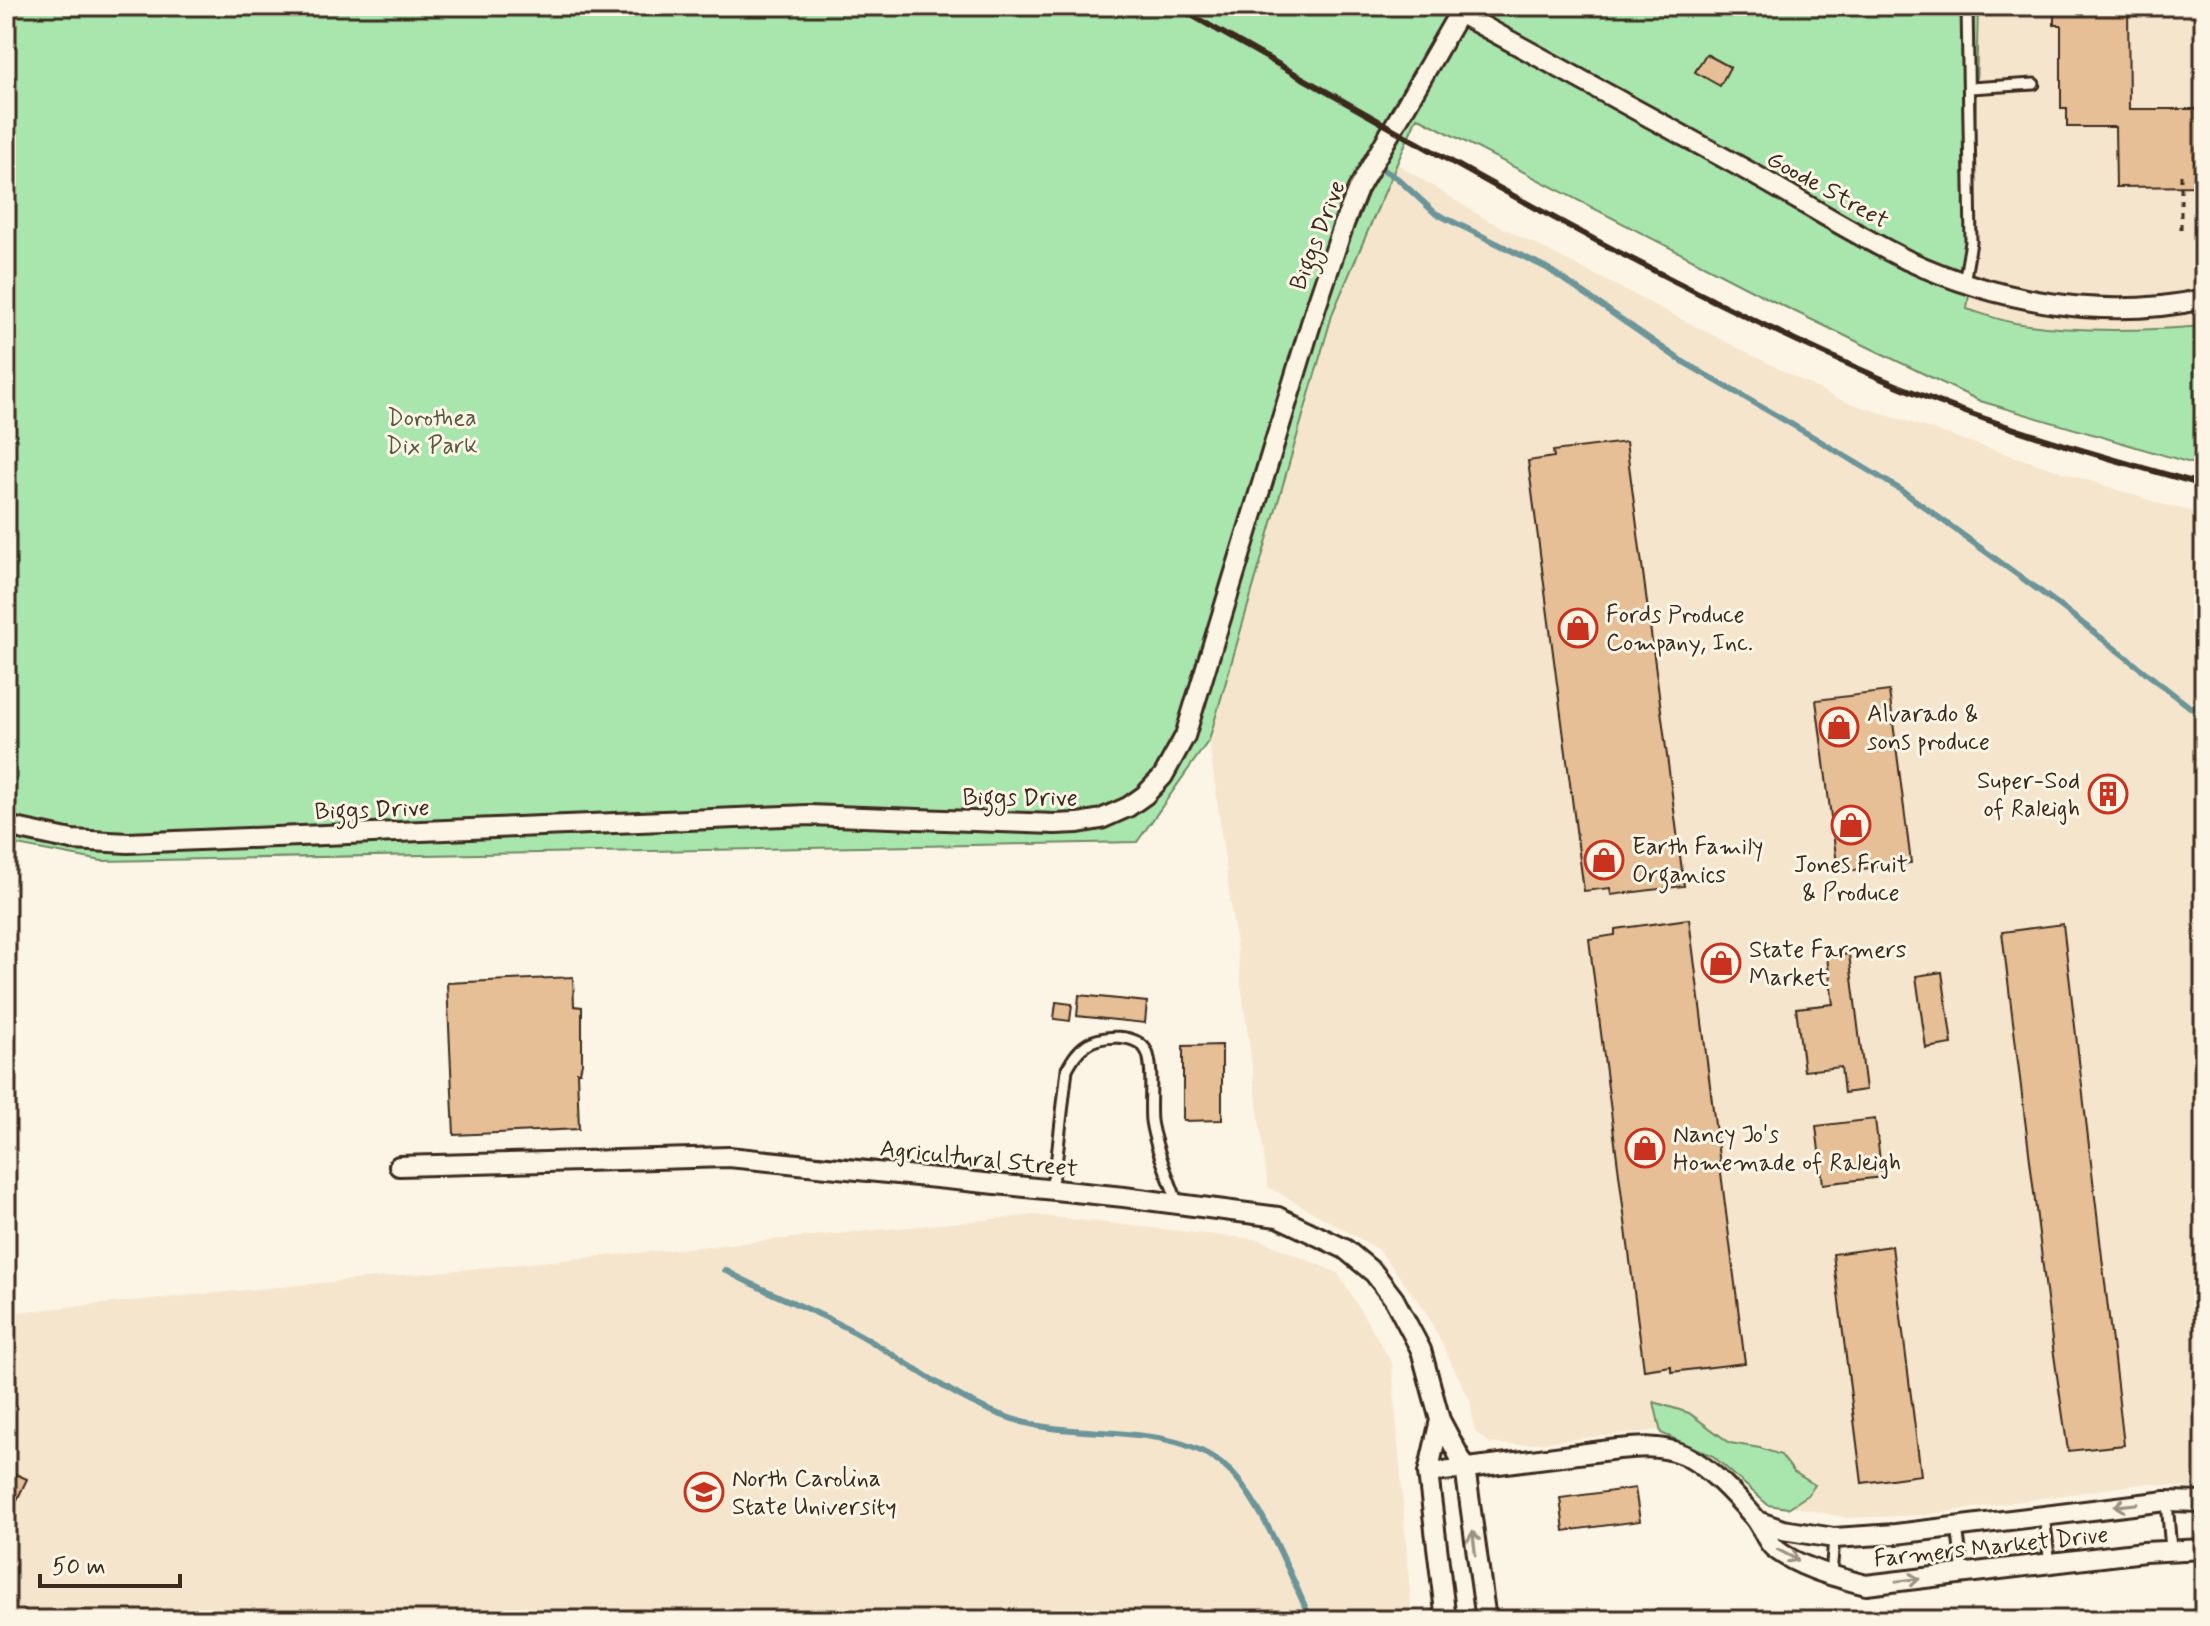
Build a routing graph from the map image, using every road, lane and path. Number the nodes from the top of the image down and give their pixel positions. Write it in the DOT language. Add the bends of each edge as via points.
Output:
graph roads {
  1 [pos="1967,6"];
  2 [pos="1461,10"];
  3 [pos="2034,84"];
  4 [pos="1970,88"];
  5 [pos="2181,174"];
  6 [pos="2181,229"];
  7 [pos="1964,283"];
  8 [pos="2204,299"];
  9 [pos="6,826"];
  10 [pos="399,1166"];
  11 [pos="1050,1190"];
  12 [pos="1178,1204"];
  13 [pos="1440,1420"];
  14 [pos="1465,1467"];
  15 [pos="1428,1473"];
  16 [pos="2167,1501"];
  17 [pos="2204,1502"];
  18 [pos="2044,1515"];
  19 [pos="1757,1521"];
  20 [pos="1957,1526"];
  21 [pos="1834,1538"];
  22 [pos="2204,1549"];
  23 [pos="2171,1551"];
  24 [pos="2050,1564"];
  25 [pos="1963,1575"];
  26 [pos="1831,1576"];
  27 [pos="1446,1620"];
  28 [pos="1486,1620"];
  1 -- 4 [label="lane"];
  2 -- 7 [label="street, Goode Street" via="1879,246"];
  2 -- 9 [label="street, Biggs Drive" via="1358,189 1320,292 1185,736 1163,776 1128,807 1101,819 1055,824 808,815 128,843 72,840"];
  3 -- 4 [label="lane"];
  4 -- 7 [label="lane" via="1971,242"];
  5 -- 6 [label="path"];
  7 -- 8 [label="street, Goode Street" via="2088,307"];
  10 -- 11 [label="street, Agricultural Street" via="729,1157"];
  11 -- 12 [label="street, Agricultural Street"];
  11 -- 12 [label="lane" via="1067,1069 1086,1044 1120,1038 1135,1040 1151,1062 1152,1123"];
  12 -- 13 [label="street, Agricultural Street" via="1278,1217 1345,1249 1394,1299 1421,1350"];
  13 -- 14 [label="street, Agricultural Street"];
  13 -- 15 [label="street, Agricultural Street"];
  14 -- 15 [label="street, Farmers Market Drive"];
  14 -- 19 [label="street, Farmers Market Drive" via="1649,1447 1675,1451 1703,1467"];
  28 -- 14 [label="street, Agricultural Street, one-way"];
  15 -- 27 [label="street, Agricultural Street"];
  16 -- 17 [label="street, Farmers Market Drive"];
  16 -- 18 [label="street, Farmers Market Drive, one-way"];
  16 -- 23 [label="lane"];
  18 -- 20 [label="street, Farmers Market Drive"];
  18 -- 24 [label="lane"];
  19 -- 21 [label="street, Farmers Market Drive"];
  19 -- 26 [label="street, Farmers Market Drive, one-way" via="1772,1546"];
  20 -- 21 [label="street, Farmers Market Drive"];
  20 -- 25 [label="lane"];
  21 -- 26 [label="lane"];
  22 -- 23 [label="street, Farmers Market Drive"];
  23 -- 24 [label="street, Farmers Market Drive"];
  24 -- 25 [label="street, Farmers Market Drive"];
  26 -- 25 [label="street, Farmers Market Drive, one-way" via="1866,1585"];
}
